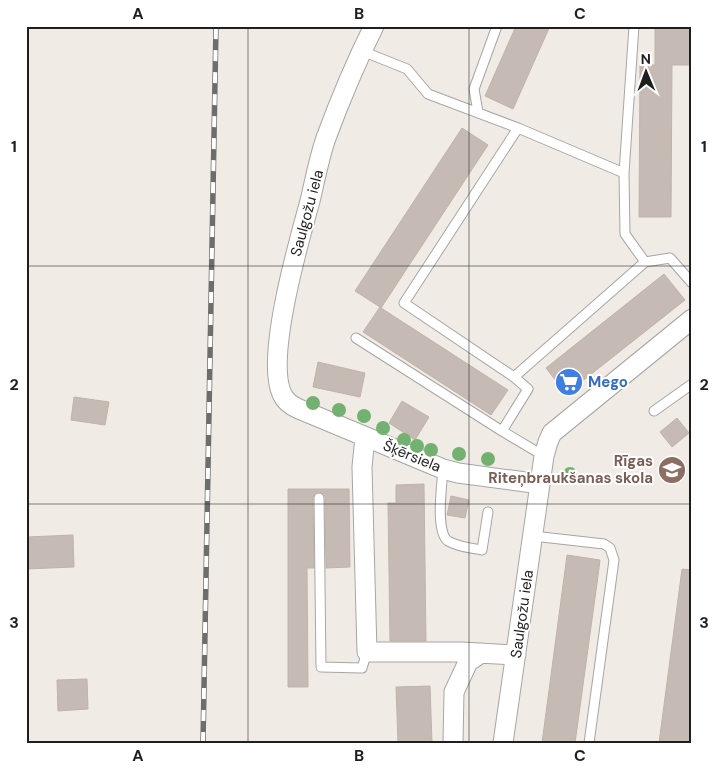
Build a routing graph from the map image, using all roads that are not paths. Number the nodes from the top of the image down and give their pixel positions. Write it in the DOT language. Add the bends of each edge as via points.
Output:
graph roads {
  1 [pos="374,26"];
  2 [pos="497,26"];
  3 [pos="634,26"];
  4 [pos="362,51"];
  5 [pos="478,112"];
  6 [pos="518,128"];
  7 [pos="624,173"];
  8 [pos="645,262"];
  9 [pos="692,283"];
  10 [pos="692,320"];
  11 [pos="356,338"];
  12 [pos="514,377"];
  13 [pos="692,384"];
  14 [pos="291,405"];
  15 [pos="654,411"];
  16 [pos="502,431"];
  17 [pos="365,437"];
  18 [pos="544,456"];
  19 [pos="444,469"];
  20 [pos="540,484"];
  21 [pos="319,498"];
  22 [pos="488,512"];
  23 [pos="533,536"];
  24 [pos="367,652"];
  25 [pos="481,653"];
  26 [pos="516,655"];
  27 [pos="453,743"];
  28 [pos="503,743"];
  29 [pos="589,743"];
  1 -- 4 [label="street, Saulgožu iela"];
  2 -- 5 [label="lane" via="474,89"];
  3 -- 7 [label="lane"];
  4 -- 5 [label="lane" via="407,69 428,94"];
  4 -- 14 [label="street, Saulgožu iela" via="326,139 291,276 277,365 282,395"];
  5 -- 6 [label="lane"];
  6 -- 7 [label="lane"];
  6 -- 12 [label="lane" via="404,303"];
  7 -- 8 [label="lane" via="625,234"];
  8 -- 9 [label="lane" via="670,258"];
  8 -- 12 [label="lane"];
  10 -- 18 [label="street, Saulgožu iela" via="552,433"];
  11 -- 16 [label="lane"];
  12 -- 16 [label="lane" via="528,388"];
  13 -- 15 [label="lane"];
  14 -- 17 [label="street, Šķērsiela"];
  16 -- 18 [label="lane"];
  17 -- 19 [label="street, Šķērsiela"];
  17 -- 24 [label="street" via="362,467"];
  18 -- 20 [label="street, Saulgožu iela"];
  19 -- 20 [label="street, Šķērsiela"];
  19 -- 22 [label="lane" via="440,514 447,540 482,550"];
  20 -- 23 [label="street, Saulgožu iela"];
  21 -- 24 [label="lane" via="321,667 362,668"];
  23 -- 26 [label="street, Saulgožu iela"];
  23 -- 29 [label="lane" via="604,544 610,548 614,560"];
  24 -- 25 [label="street"];
  25 -- 26 [label="street"];
  25 -- 27 [label="street" via="468,662 454,692"];
  26 -- 28 [label="street, Saulgožu iela"];
}
